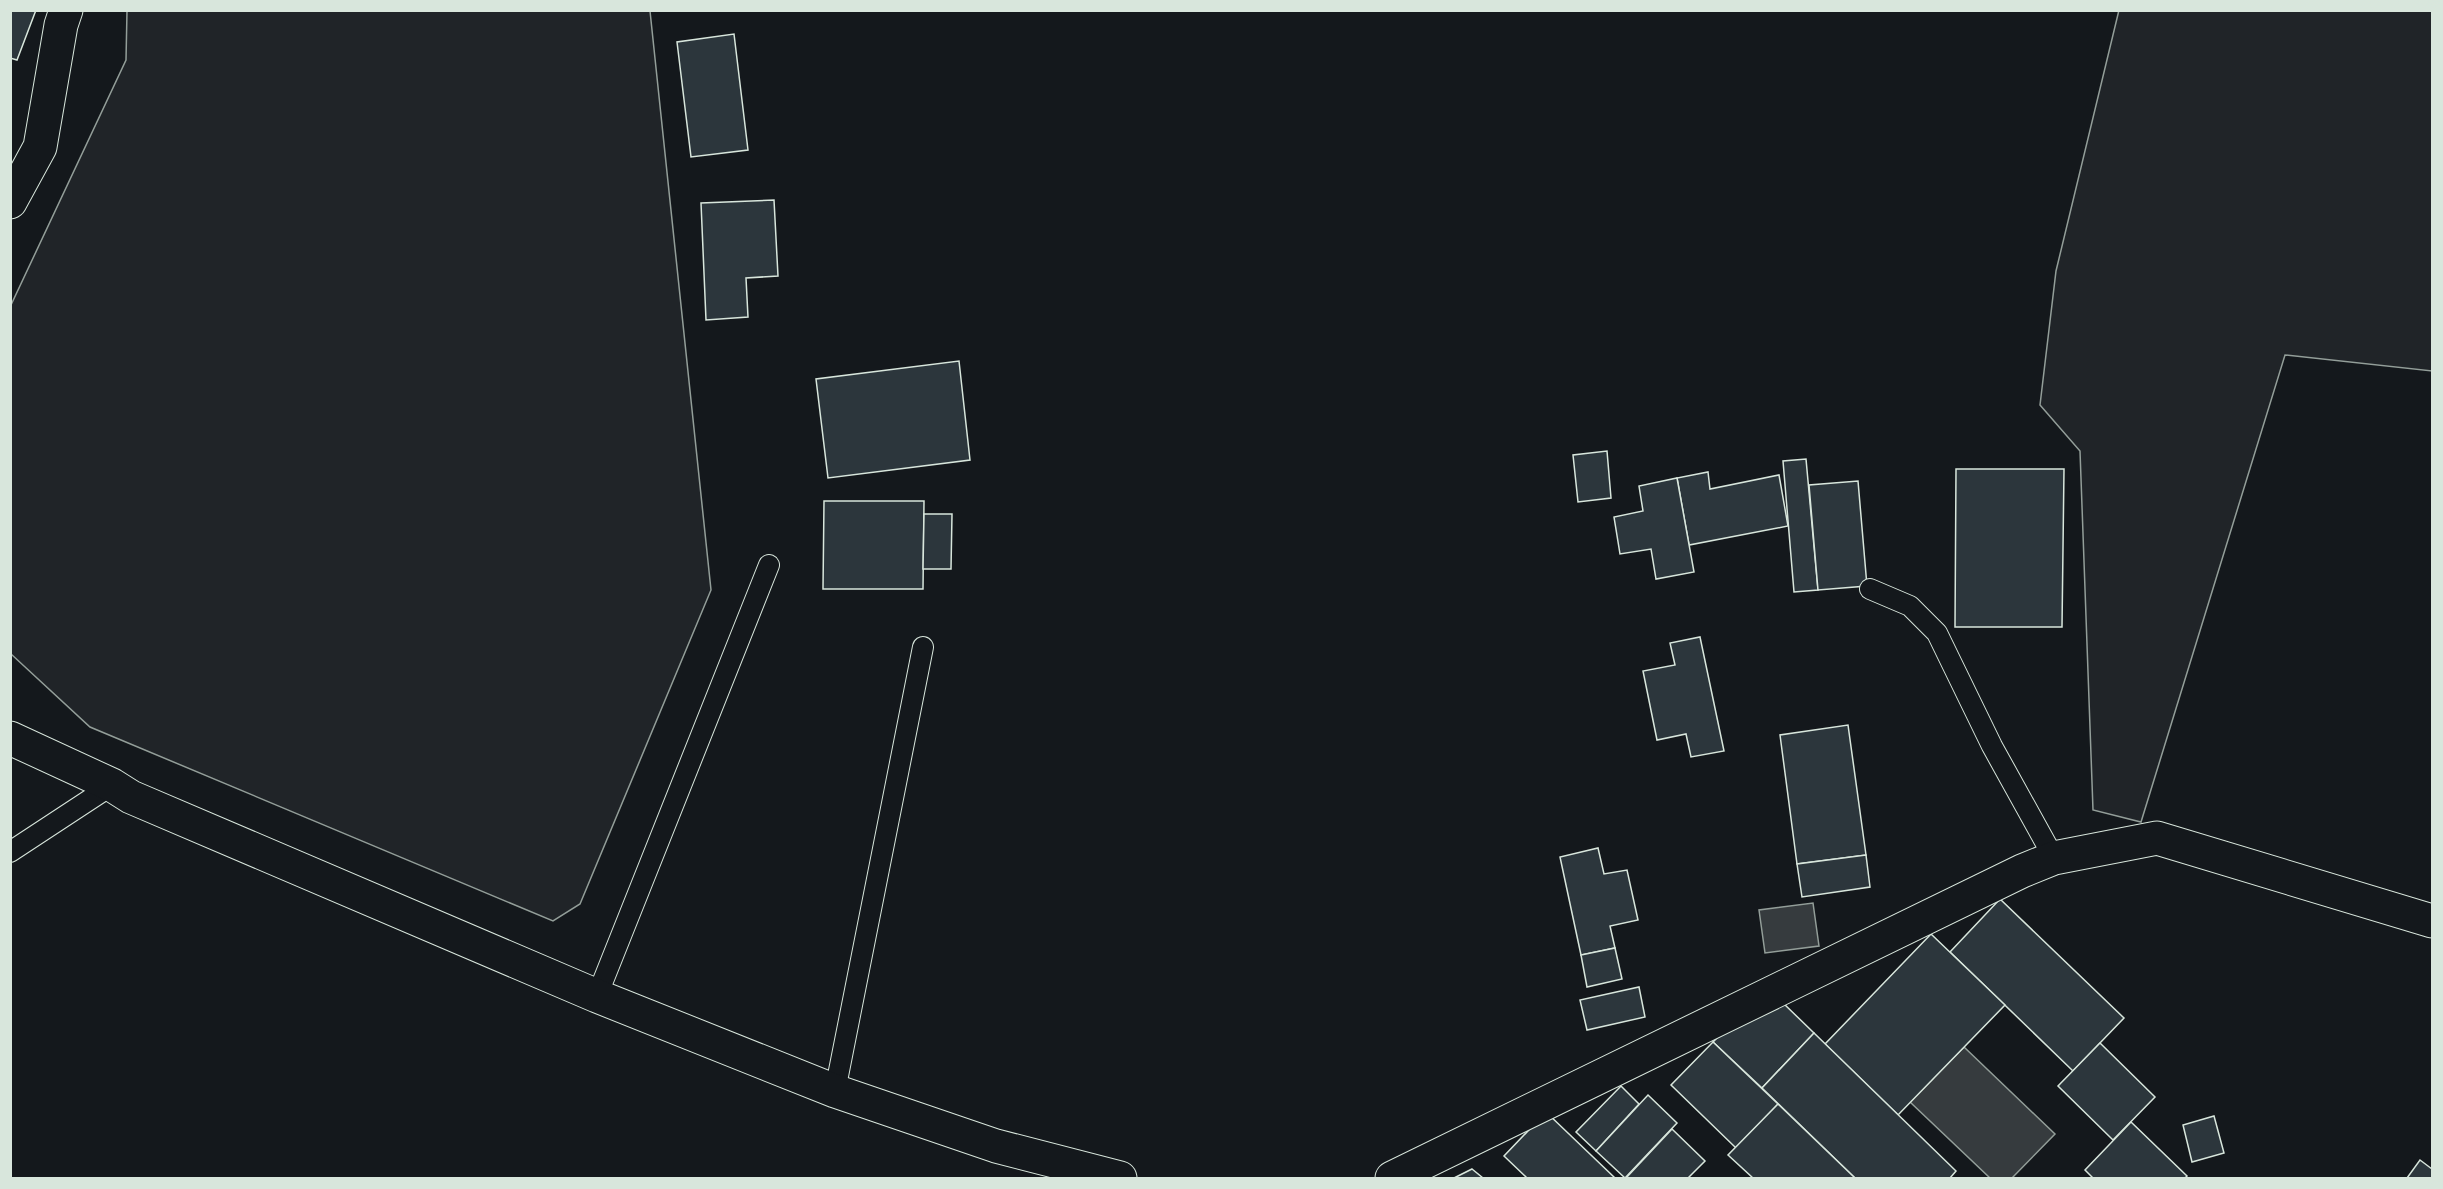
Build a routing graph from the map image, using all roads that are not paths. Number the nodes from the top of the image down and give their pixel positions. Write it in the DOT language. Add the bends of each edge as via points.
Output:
graph roads {
  1 [pos="66,10"];
  2 [pos="10,202"];
  3 [pos="769,565"];
  4 [pos="1870,589"];
  5 [pos="923,647"];
  6 [pos="10,738"];
  7 [pos="112,785"];
  8 [pos="10,852"];
  9 [pos="2054,858"];
  10 [pos="2433,921"];
  11 [pos="597,996"];
  12 [pos="835,1091"];
  13 [pos="1120,1179"];
  14 [pos="1392,1179"];
  1 -- 2 [label="street" via="40,147"];
  3 -- 11 [label="lane"];
  4 -- 9 [label="lane" via="1910,606 1937,633 1992,746"];
  5 -- 12 [label="lane"];
  6 -- 7 [label="street"];
  7 -- 8 [label="lane"];
  7 -- 11 [label="street" via="131,797"];
  9 -- 10 [label="street" via="2157,838"];
  9 -- 14 [label="street"];
  11 -- 12 [label="street"];
  12 -- 13 [label="street" via="996,1146"];
}
